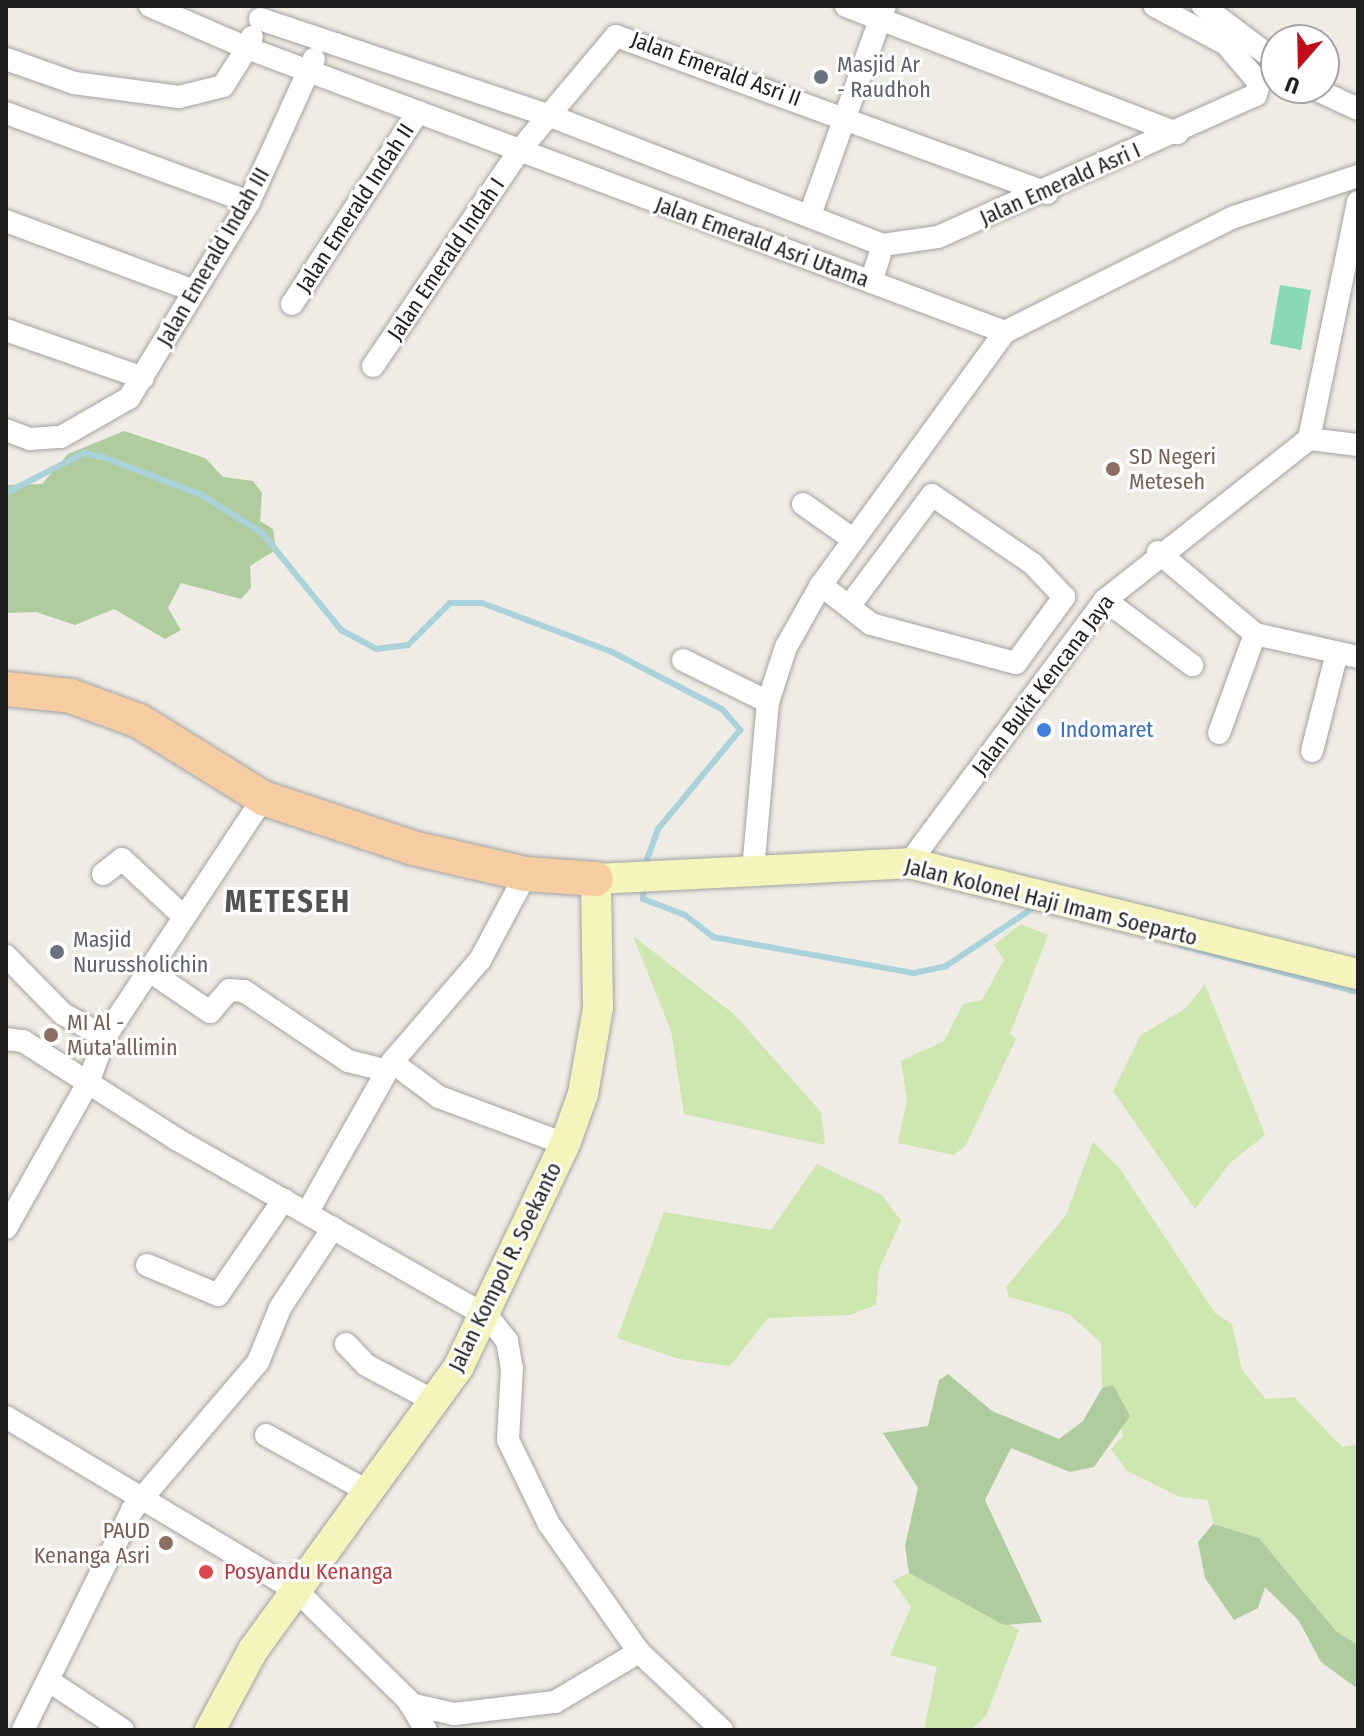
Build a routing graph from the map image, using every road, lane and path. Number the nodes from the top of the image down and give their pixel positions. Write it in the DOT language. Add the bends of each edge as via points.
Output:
graph roads {
  1 [pos="150,6"];
  2 [pos="846,6"];
  3 [pos="1155,6"];
  4 [pos="1203,6"];
  5 [pos="260,12"];
  6 [pos="882,12"];
  7 [pos="321,40"];
  8 [pos="247,48"];
  9 [pos="1260,49"];
  10 [pos="6,59"];
  11 [pos="309,71"];
  12 [pos="418,112"];
  13 [pos="6,113"];
  14 [pos="845,115"];
  15 [pos="553,117"];
  16 [pos="1177,133"];
  17 [pos="519,151"];
  18 [pos="1358,176"];
  19 [pos="1047,193"];
  20 [pos="249,202"];
  21 [pos="1358,202"];
  22 [pos="810,215"];
  23 [pos="6,221"];
  24 [pos="883,245"];
  25 [pos="1349,280"];
  26 [pos="871,282"];
  27 [pos="194,291"];
  28 [pos="292,304"];
  29 [pos="6,330"];
  30 [pos="1005,332"];
  31 [pos="373,366"];
  32 [pos="143,378"];
  33 [pos="6,430"];
  34 [pos="1309,439"];
  35 [pos="1358,445"];
  36 [pos="803,504"];
  37 [pos="854,540"];
  38 [pos="1158,552"];
  39 [pos="821,585"];
  40 [pos="1105,600"];
  41 [pos="850,605"];
  42 [pos="1255,634"];
  43 [pos="1348,655"];
  44 [pos="683,660"];
  45 [pos="1192,665"];
  46 [pos="6,689"];
  47 [pos="768,702"];
  48 [pos="1219,733"];
  49 [pos="1312,751"];
  50 [pos="263,798"];
  51 [pos="909,863"];
  52 [pos="753,870"];
  53 [pos="103,874"];
  54 [pos="526,874"];
  55 [pos="596,879"];
  56 [pos="182,915"];
  57 [pos="6,956"];
  58 [pos="148,970"];
  59 [pos="1358,974"];
  60 [pos="105,1037"];
  61 [pos="6,1039"];
  62 [pos="388,1066"];
  63 [pos="88,1083"];
  64 [pos="565,1144"];
  65 [pos="284,1199"];
  66 [pos="307,1213"];
  67 [pos="6,1228"];
  68 [pos="333,1228"];
  69 [pos="147,1265"];
  70 [pos="487,1316"];
  71 [pos="346,1344"];
  72 [pos="436,1402"];
  73 [pos="6,1417"];
  74 [pos="266,1435"];
  75 [pos="369,1492"];
  76 [pos="142,1498"];
  77 [pos="297,1591"];
  78 [pos="639,1652"];
  79 [pos="52,1683"];
  80 [pos="410,1704"];
  81 [pos="711,1724"];
  82 [pos="23,1730"];
  83 [pos="123,1730"];
  84 [pos="210,1730"];
  85 [pos="426,1730"];
  1 -- 8 [label="street, Jalan Emerald Asri Utama"];
  2 -- 6 [label="street"];
  3 -- 16 [label="street, Jalan Emerald Asri I" via="1212,33 1259,83 1256,95"];
  4 -- 9 [label="street"];
  5 -- 7 [label="street, Jalan Emerald Asri Utama"];
  5 -- 8 [label="street"];
  6 -- 14 [label="street"];
  6 -- 16 [label="street"];
  7 -- 11 [label="street, Jalan Emerald Indah III"];
  7 -- 15 [label="street, Jalan Emerald Asri Utama"];
  8 -- 10 [label="street" via="223,86 179,97 87,86"];
  8 -- 11 [label="street, Jalan Emerald Asri Utama"];
  11 -- 12 [label="street, Jalan Emerald Asri Utama"];
  11 -- 20 [label="street, Jalan Emerald Indah III"];
  12 -- 17 [label="street, Jalan Emerald Asri Utama"];
  12 -- 28 [label="street, Jalan Emerald Indah II"];
  13 -- 20 [label="street"];
  14 -- 15 [label="street, Jalan Emerald Asri II" via="623,35"];
  14 -- 19 [label="street, Jalan Emerald Asri II"];
  14 -- 22 [label="street"];
  15 -- 17 [label="street"];
  15 -- 22 [label="street, Jalan Emerald Asri Utama"];
  16 -- 19 [label="street, Jalan Emerald Asri I"];
  17 -- 26 [label="street, Jalan Emerald Asri Utama"];
  17 -- 31 [label="street, Jalan Emerald Indah I"];
  18 -- 30 [label="street" via="1234,217"];
  19 -- 24 [label="street, Jalan Emerald Asri I" via="938,237"];
  20 -- 27 [label="street, Jalan Emerald Indah III"];
  21 -- 25 [label="street"];
  22 -- 24 [label="street, Jalan Emerald Asri Utama"];
  23 -- 27 [label="street"];
  24 -- 26 [label="street"];
  25 -- 34 [label="street"];
  26 -- 30 [label="street, Jalan Emerald Asri Utama"];
  27 -- 32 [label="street, Jalan Emerald Indah III"];
  29 -- 32 [label="street"];
  30 -- 37 [label="street"];
  32 -- 33 [label="street, Jalan Emerald Indah III" via="115,410 61,437 30,439"];
  34 -- 35 [label="street"];
  34 -- 38 [label="street, Jalan Bukit Kencana Jaya"];
  36 -- 37 [label="street"];
  37 -- 39 [label="street"];
  38 -- 40 [label="street, Jalan Bukit Kencana Jaya"];
  38 -- 42 [label="street"];
  39 -- 41 [label="street"];
  39 -- 47 [label="street" via="786,647"];
  40 -- 45 [label="street"];
  40 -- 51 [label="street, Jalan Bukit Kencana Jaya"];
  41 -- 41 [label="street" via="871,624 1016,663 1064,597 1033,564 932,495"];
  42 -- 43 [label="street"];
  42 -- 48 [label="street"];
  43 -- 49 [label="street"];
  44 -- 47 [label="street"];
  46 -- 50 [label="main road" via="71,696 139,721"];
  47 -- 52 [label="street"];
  50 -- 54 [label="main road" via="413,848"];
  50 -- 56 [label="street"];
  51 -- 52 [label="main road, Jalan Kolonel Haji Imam Soeparto"];
  51 -- 59 [label="main road, Jalan Kolonel Haji Imam Soeparto"];
  52 -- 55 [label="main road, Jalan Kolonel Haji Imam Soeparto"];
  53 -- 56 [label="street" via="122,859"];
  54 -- 55 [label="main road"];
  54 -- 62 [label="street" via="480,960"];
  55 -- 64 [label="main road, Jalan Kompol R. Soekanto" via="598,1008 583,1094"];
  56 -- 58 [label="street"];
  57 -- 60 [label="street" via="63,1014"];
  58 -- 60 [label="street"];
  58 -- 62 [label="street" via="210,1012 229,990 244,991 348,1061"];
  60 -- 63 [label="street"];
  61 -- 63 [label="street" via="23,1041"];
  62 -- 64 [label="street" via="439,1097"];
  62 -- 66 [label="street"];
  63 -- 65 [label="street"];
  63 -- 67 [label="street"];
  64 -- 70 [label="main road, Jalan Kompol R. Soekanto"];
  65 -- 66 [label="street"];
  65 -- 69 [label="street" via="218,1295"];
  66 -- 68 [label="street"];
  68 -- 70 [label="street"];
  68 -- 76 [label="street" via="280,1308 258,1362"];
  70 -- 72 [label="main road, Jalan Kompol R. Soekanto"];
  70 -- 78 [label="street" via="507,1341 515,1460 583,1581"];
  71 -- 72 [label="street" via="366,1365"];
  72 -- 75 [label="main road, Jalan Kompol R. Soekanto"];
  73 -- 76 [label="street"];
  74 -- 75 [label="street"];
  75 -- 77 [label="main road, Jalan Kompol R. Soekanto"];
  76 -- 77 [label="street"];
  76 -- 79 [label="street" via="116,1538"];
  77 -- 80 [label="street"];
  77 -- 84 [label="main road, Jalan Kompol R. Soekanto" via="253,1650"];
  78 -- 80 [label="street" via="555,1702 454,1714"];
  78 -- 81 [label="street"];
  79 -- 82 [label="street"];
  79 -- 83 [label="street"];
  80 -- 85 [label="street"];
}
